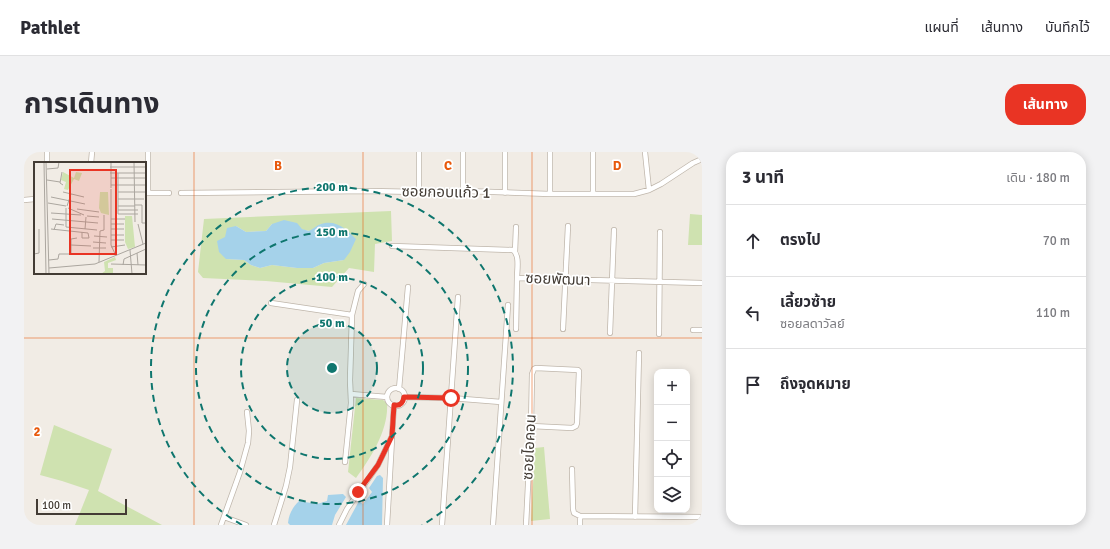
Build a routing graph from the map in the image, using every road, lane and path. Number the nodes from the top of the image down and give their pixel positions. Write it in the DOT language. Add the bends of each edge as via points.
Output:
graph roads {
  1 [pos="148,152"];
  2 [pos="419,152"];
  3 [pos="463,152"];
  4 [pos="506,152"];
  5 [pos="550,152"];
  6 [pos="593,152"];
  7 [pos="645,152"];
  8 [pos="702,159"];
  9 [pos="649,190"];
  10 [pos="463,191"];
  11 [pos="419,192"];
  12 [pos="146,193"];
  13 [pos="169,193"];
  14 [pos="181,193"];
  15 [pos="505,193"];
  16 [pos="550,194"];
  17 [pos="593,194"];
  18 [pos="34,199"];
  19 [pos="24,200"];
  20 [pos="516,226"];
  21 [pos="568,226"];
  22 [pos="614,230"];
  23 [pos="660,232"];
  24 [pos="392,246"];
  25 [pos="515,252"];
  26 [pos="517,278"];
  27 [pos="565,279"];
  28 [pos="611,280"];
  29 [pos="660,282"];
  30 [pos="702,283"];
  31 [pos="364,284"];
  32 [pos="408,287"];
  33 [pos="458,297"];
  34 [pos="271,303"];
  35 [pos="508,305"];
  36 [pos="352,315"];
  37 [pos="516,329"];
  38 [pos="563,329"];
  39 [pos="693,330"];
  40 [pos="702,330"];
  41 [pos="610,333"];
  42 [pos="659,334"];
  43 [pos="639,353"];
  44 [pos="399,389"];
  45 [pos="351,394"];
  46 [pos="387,397"];
  47 [pos="404,397"];
  48 [pos="451,398"];
  49 [pos="297,400"];
  50 [pos="501,402"];
  51 [pos="394,405"];
  52 [pos="248,412"];
  53 [pos="531,426"];
  54 [pos="392,436"];
  55 [pos="345,462"];
  56 [pos="572,469"];
  57 [pos="580,516"];
  58 [pos="635,516"];
  59 [pos="224,517"];
  60 [pos="702,517"];
  61 [pos="221,525"];
  62 [pos="246,525"];
  63 [pos="274,525"];
  64 [pos="339,525"];
  65 [pos="387,525"];
  66 [pos="442,525"];
  67 [pos="493,525"];
  68 [pos="526,525"];
  69 [pos="580,525"];
  1 -- 12 [label="street"];
  2 -- 11 [label="street"];
  3 -- 10 [label="street"];
  4 -- 15 [label="street"];
  5 -- 16 [label="street"];
  6 -- 17 [label="street"];
  7 -- 9 [label="street"];
  8 -- 9 [label="street, ซอยกอบแก้ว 1"];
  9 -- 17 [label="street, ซอยกอบแก้ว 1" via="634,194"];
  10 -- 11 [label="street, ซอยกอบแก้ว 1"];
  10 -- 15 [label="street, ซอยกอบแก้ว 1"];
  11 -- 14 [label="street, ซอยกอบแก้ว 1"];
  12 -- 13 [label="street"];
  15 -- 16 [label="street, ซอยกอบแก้ว 1"];
  16 -- 17 [label="street, ซอยกอบแก้ว 1"];
  18 -- 19 [label="street"];
  20 -- 25 [label="street"];
  21 -- 27 [label="street"];
  22 -- 28 [label="street"];
  23 -- 29 [label="street"];
  24 -- 25 [label="street, ซอยพัฒนา"];
  25 -- 26 [label="street, ซอยพัฒนา"];
  26 -- 27 [label="street, ซอยพัฒนา"];
  26 -- 37 [label="street"];
  27 -- 28 [label="street, ซอยพัฒนา"];
  27 -- 38 [label="street"];
  28 -- 29 [label="street, ซอยพัฒนา"];
  28 -- 41 [label="street"];
  29 -- 30 [label="street, ซอยพัฒนา"];
  29 -- 42 [label="street"];
  31 -- 36 [label="street" via="358,291"];
  32 -- 44 [label="street"];
  33 -- 48 [label="street"];
  34 -- 36 [label="street"];
  35 -- 50 [label="street"];
  36 -- 45 [label="street"];
  39 -- 40 [label="street"];
  43 -- 58 [label="street"];
  44 -- 46 [label="street" via="390,390"];
  44 -- 47 [label="street" via="404,393"];
  45 -- 46 [label="street"];
  45 -- 55 [label="street"];
  46 -- 51 [label="street" via="390,404"];
  47 -- 48 [label="street"];
  47 -- 51 [label="street" via="400,405"];
  48 -- 50 [label="street"];
  48 -- 66 [label="street"];
  49 -- 63 [label="street" via="289,473"];
  50 -- 67 [label="street"];
  51 -- 54 [label="street"];
  52 -- 59 [label="street" via="248,443"];
  53 -- 53 [label="street, ซอยไอคอน" via="534,369 578,370 576,426"];
  53 -- 68 [label="street, ซอยไอคอน"];
  54 -- 64 [label="street" via="378,465 347,509"];
  54 -- 65 [label="street"];
  56 -- 57 [label="street" via="573,509"];
  57 -- 58 [label="street"];
  57 -- 69 [label="street"];
  58 -- 60 [label="street"];
  59 -- 61 [label="street"];
  59 -- 62 [label="street"];
}
